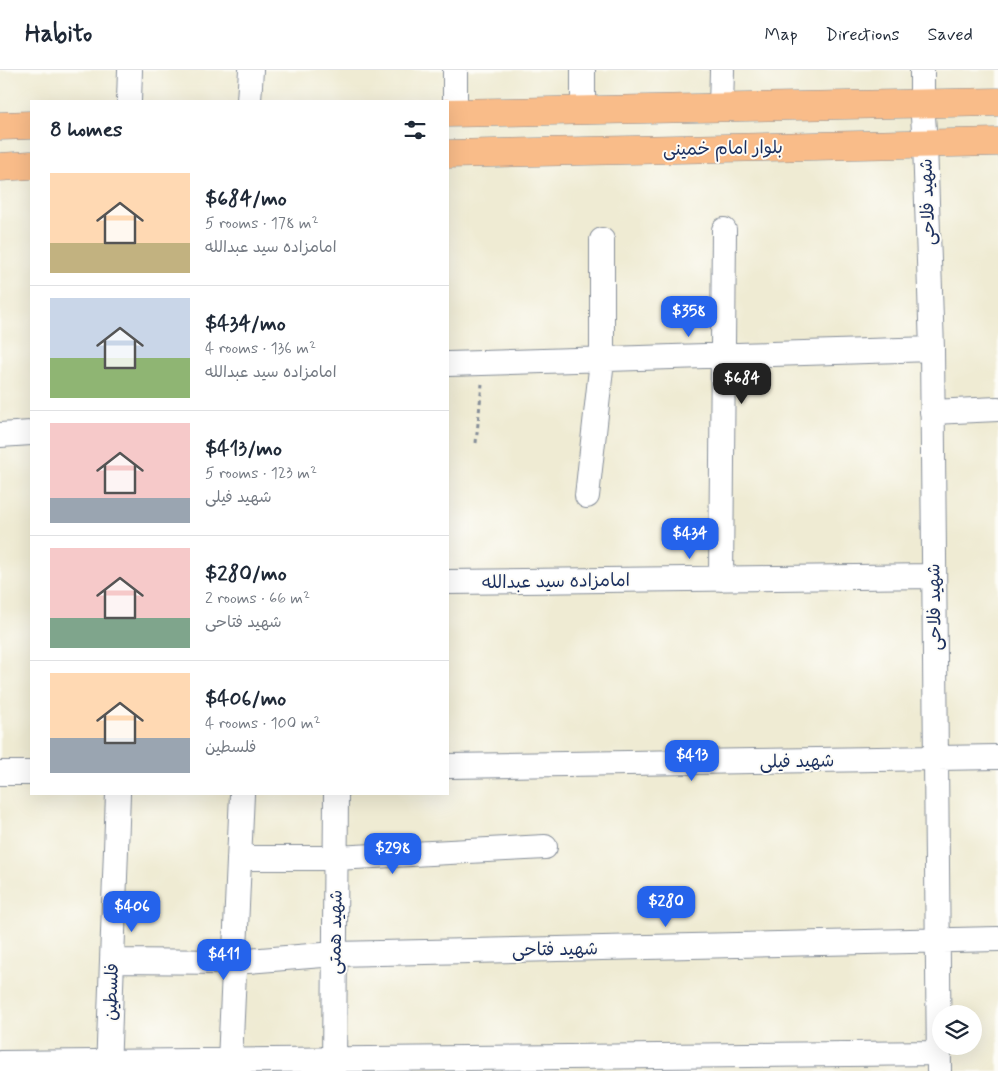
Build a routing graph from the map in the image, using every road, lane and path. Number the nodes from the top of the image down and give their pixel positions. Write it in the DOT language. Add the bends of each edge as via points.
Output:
graph roads {
  1 [pos="130,70"];
  2 [pos="251,70"];
  3 [pos="455,70"];
  4 [pos="583,70"];
  5 [pos="722,70"];
  6 [pos="922,70"];
  7 [pos="129,100"];
  8 [pos="249,100"];
  9 [pos="998,102"];
  10 [pos="922,103"];
  11 [pos="721,107"];
  12 [pos="583,110"];
  13 [pos="451,113"];
  14 [pos="30,125"];
  15 [pos="0,126"];
  16 [pos="998,142"];
  17 [pos="925,144"];
  18 [pos="449,154"];
  19 [pos="30,165"];
  20 [pos="0,167"];
  21 [pos="724,230"];
  22 [pos="602,240"];
  23 [pos="932,349"];
  24 [pos="722,356"];
  25 [pos="602,360"];
  26 [pos="484,363"];
  27 [pos="449,364"];
  28 [pos="998,408"];
  29 [pos="932,412"];
  30 [pos="30,433"];
  31 [pos="0,435"];
  32 [pos="476,443"];
  33 [pos="588,496"];
  34 [pos="934,576"];
  35 [pos="721,579"];
  36 [pos="449,582"];
  37 [pos="998,757"];
  38 [pos="936,759"];
  39 [pos="449,766"];
  40 [pos="0,773"];
  41 [pos="30,773"];
  42 [pos="118,795"];
  43 [pos="242,795"];
  44 [pos="336,795"];
  45 [pos="545,847"];
  46 [pos="239,858"];
  47 [pos="336,858"];
  48 [pos="998,940"];
  49 [pos="938,942"];
  50 [pos="335,954"];
  51 [pos="112,961"];
  52 [pos="235,962"];
  53 [pos="230,1061"];
  54 [pos="939,1062"];
  55 [pos="0,1063"];
  56 [pos="334,1065"];
  57 [pos="108,1067"];
  1 -- 7 [label="street"];
  2 -- 8 [label="street"];
  3 -- 13 [label="street"];
  4 -- 12 [label="street"];
  5 -- 11 [label="street"];
  6 -- 10 [label="street, شهید فلاحی"];
  9 -- 10 [label="main road"];
  10 -- 11 [label="main road"];
  10 -- 17 [label="street, شهید فلاحی"];
  11 -- 12 [label="main road"];
  12 -- 13 [label="main road"];
  14 -- 15 [label="main road"];
  16 -- 17 [label="main road, بلوار امام خمینی"];
  17 -- 18 [label="main road, بلوار امام خمینی"];
  17 -- 23 [label="street, شهید فلاحی"];
  19 -- 20 [label="main road"];
  21 -- 24 [label="street"];
  22 -- 25 [label="street"];
  23 -- 24 [label="street"];
  23 -- 29 [label="street, شهید فلاحی"];
  24 -- 25 [label="street"];
  24 -- 35 [label="street"];
  25 -- 26 [label="street"];
  25 -- 33 [label="street"];
  26 -- 27 [label="street"];
  26 -- 32 [label="path"];
  28 -- 29 [label="street"];
  29 -- 34 [label="street, شهید فلاحی"];
  30 -- 31 [label="street"];
  34 -- 35 [label="street, امامزاده سید عبدالله"];
  34 -- 38 [label="street, شهید فلاحی"];
  35 -- 36 [label="street, امامزاده سید عبدالله"];
  37 -- 38 [label="street, شهید فیلی"];
  38 -- 39 [label="street, شهید فیلی"];
  38 -- 49 [label="street, شهید فلاحی"];
  40 -- 41 [label="street"];
  42 -- 51 [label="street, فلسطین"];
  43 -- 46 [label="street"];
  44 -- 47 [label="street, شهید همتی"];
  45 -- 47 [label="street"];
  46 -- 47 [label="street"];
  46 -- 52 [label="street"];
  47 -- 50 [label="street, شهید همتی"];
  48 -- 49 [label="street, شهید فتاحی"];
  49 -- 50 [label="street, شهید فتاحی"];
  49 -- 54 [label="street, شهید فلاحی"];
  50 -- 52 [label="street, شهید فتاحی"];
  50 -- 56 [label="street, شهید همتی"];
  51 -- 52 [label="street, شهید فتاحی"];
  51 -- 57 [label="street, فلسطین"];
  52 -- 53 [label="street"];
  53 -- 56 [label="street"];
  53 -- 57 [label="street"];
  54 -- 56 [label="street"];
  55 -- 57 [label="street"];
}
